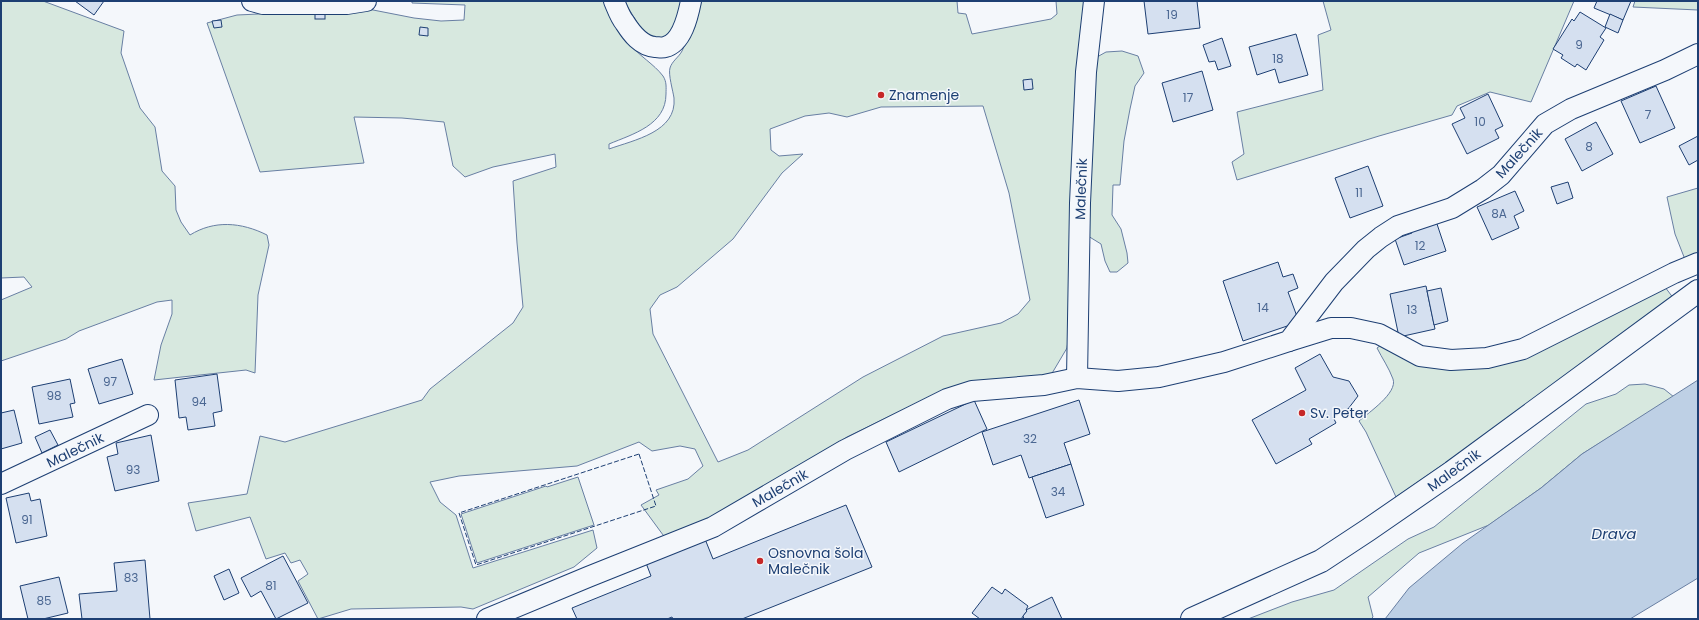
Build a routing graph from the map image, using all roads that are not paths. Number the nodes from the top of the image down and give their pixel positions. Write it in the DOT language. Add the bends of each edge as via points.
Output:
graph roads {
  1 [pos="252,1"];
  2 [pos="366,1"];
  3 [pos="614,1"];
  4 [pos="692,1"];
  5 [pos="1094,1"];
  6 [pos="1698,54"];
  7 [pos="1698,263"];
  8 [pos="1698,291"];
  9 [pos="1289,341"];
  10 [pos="1077,378"];
  11 [pos="148,415"];
  12 [pos="1,484"];
  13 [pos="487,619"];
  14 [pos="1192,619"];
  1 -- 2 [label="street" via="263,4 348,4"];
  3 -- 4 [label="street" via="624,22 643,44 664,48 680,34"];
  5 -- 10 [label="street, Malečnik" via="1086,72 1080,203"];
  6 -- 9 [label="street, Malečnik" via="1666,70 1571,108 1545,124 1501,175 1483,189 1452,208 1398,226 1381,237 1334,282"];
  7 -- 9 [label="street, Malečnik" via="1523,349 1487,358 1452,360 1420,356 1379,334 1351,328 1331,328"];
  8 -- 14 [label="street, Malečnik" via="1452,472 1355,539 1321,561"];
  9 -- 10 [label="street, Malečnik" via="1224,362 1159,377 1118,381"];
  10 -- 13 [label="street, Malečnik" via="1044,385 972,391 947,399 845,450 713,527"];
  11 -- 12 [label="street, Malečnik"];
}
